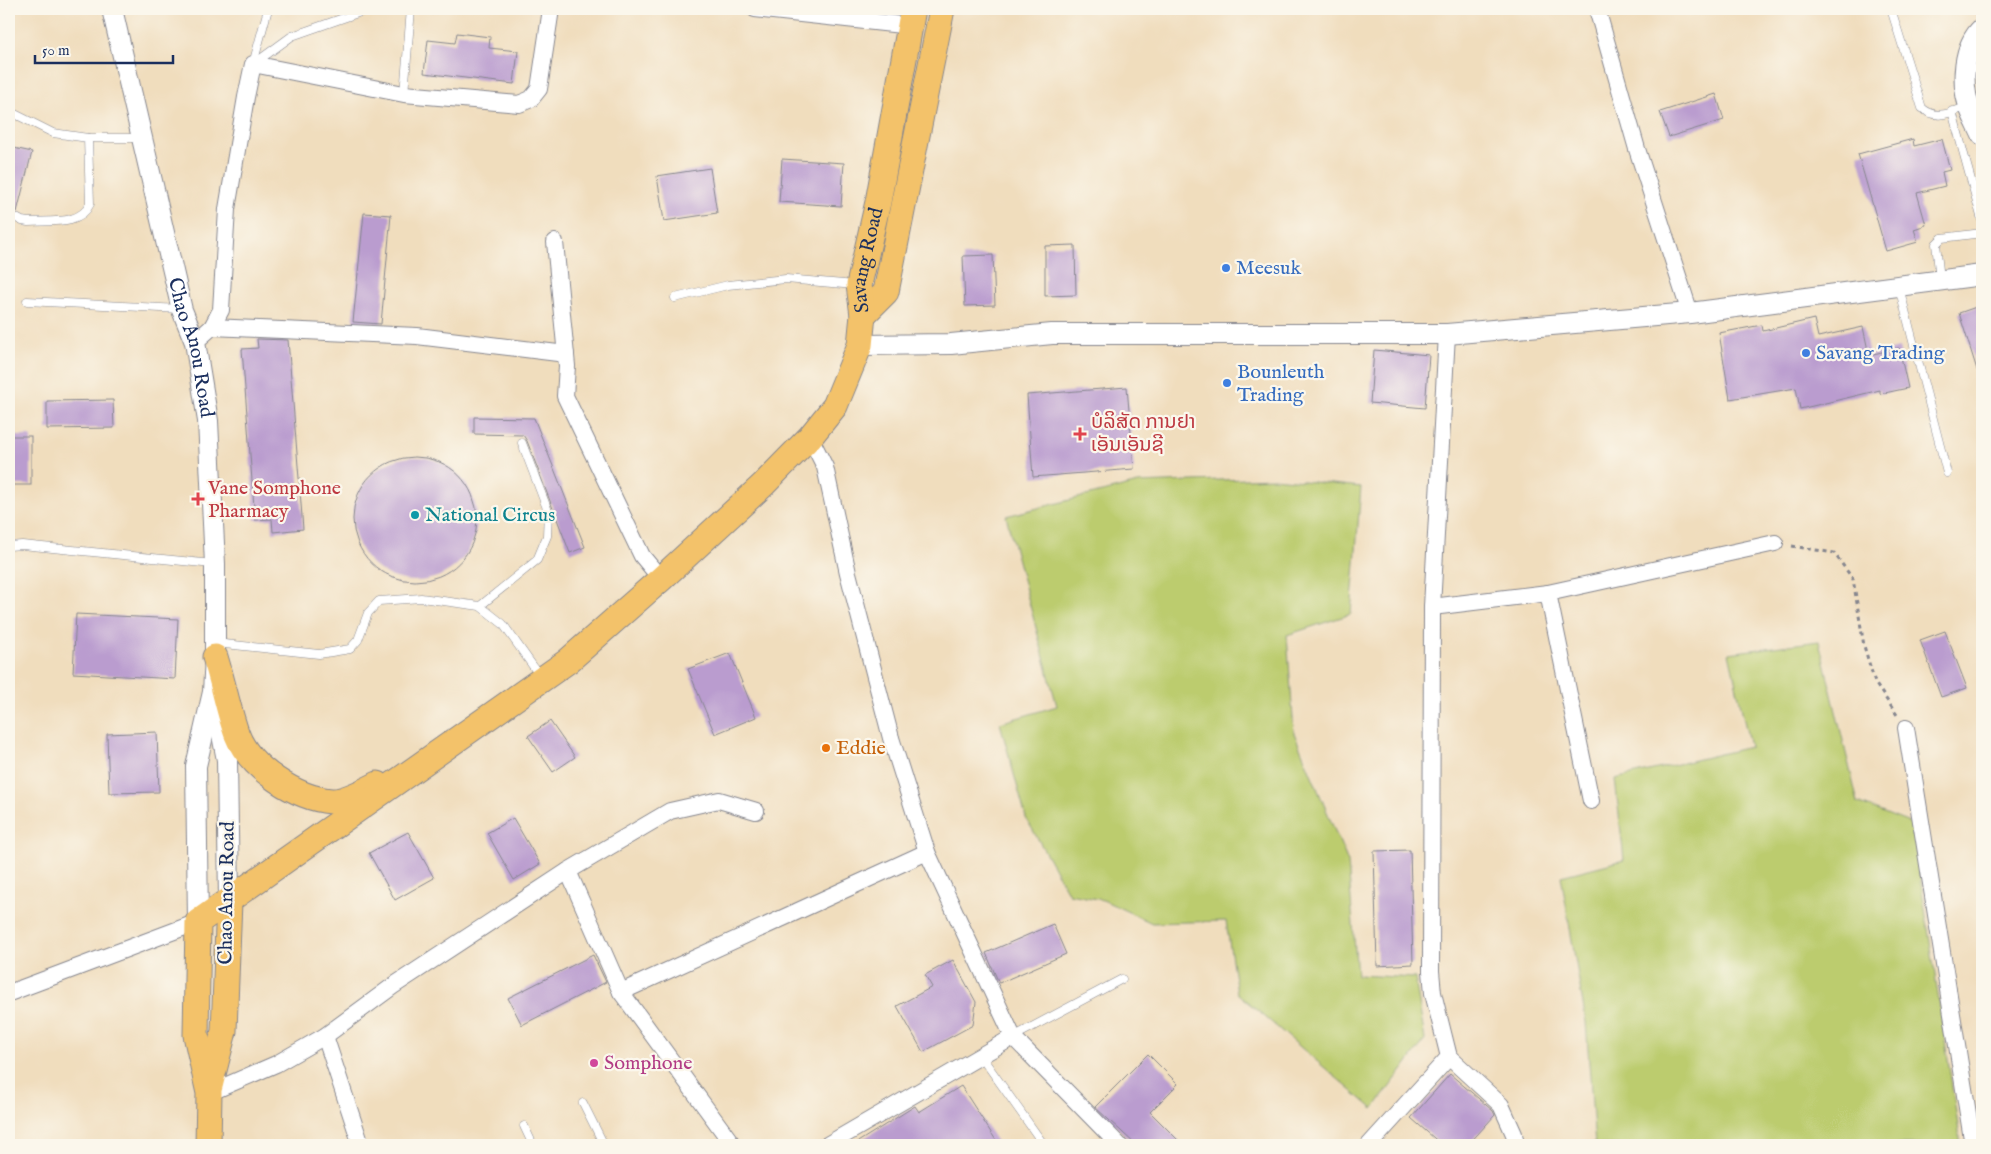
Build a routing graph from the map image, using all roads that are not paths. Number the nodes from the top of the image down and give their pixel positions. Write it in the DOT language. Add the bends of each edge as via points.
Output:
graph roads {
  1 [pos="112,9"];
  2 [pos="268,9"];
  3 [pos="369,9"];
  4 [pos="411,9"];
  5 [pos="551,9"];
  6 [pos="755,9"];
  7 [pos="942,9"];
  8 [pos="1597,9"];
  9 [pos="1891,9"];
  10 [pos="912,17"];
  11 [pos="1982,28"];
  12 [pos="253,64"];
  13 [pos="404,94"];
  14 [pos="1960,108"];
  15 [pos="9,111"];
  16 [pos="1982,135"];
  17 [pos="88,138"];
  18 [pos="142,138"];
  19 [pos="9,214"];
  20 [pos="1982,220"];
  21 [pos="1982,233"];
  22 [pos="555,242"];
  23 [pos="1982,275"];
  24 [pos="1940,281"];
  25 [pos="859,286"];
  26 [pos="1900,287"];
  27 [pos="675,298"];
  28 [pos="27,301"];
  29 [pos="182,310"];
  30 [pos="1690,313"];
  31 [pos="864,315"];
  32 [pos="212,327"];
  33 [pos="1447,334"];
  34 [pos="195,342"];
  35 [pos="860,345"];
  36 [pos="566,354"];
  37 [pos="810,437"];
  38 [pos="522,443"];
  39 [pos="1947,473"];
  40 [pos="1775,543"];
  41 [pos="9,546"];
  42 [pos="215,564"];
  43 [pos="661,579"];
  44 [pos="1548,592"];
  45 [pos="480,606"];
  46 [pos="1432,607"];
  47 [pos="215,650"];
  48 [pos="542,679"];
  49 [pos="213,692"];
  50 [pos="1906,728"];
  51 [pos="436,755"];
  52 [pos="1591,800"];
  53 [pos="756,811"];
  54 [pos="927,852"];
  55 [pos="568,871"];
  56 [pos="229,901"];
  57 [pos="198,922"];
  58 [pos="1122,979"];
  59 [pos="9,992"];
  60 [pos="621,992"];
  61 [pos="326,1036"];
  62 [pos="1013,1037"];
  63 [pos="981,1056"];
  64 [pos="1449,1057"];
  65 [pos="209,1093"];
  66 [pos="583,1103"];
  67 [pos="524,1126"];
  68 [pos="208,1145"];
  69 [pos="361,1145"];
  70 [pos="533,1145"];
  71 [pos="604,1145"];
  72 [pos="733,1145"];
  73 [pos="827,1145"];
  74 [pos="1044,1145"];
  75 [pos="1119,1145"];
  76 [pos="1369,1145"];
  77 [pos="1516,1145"];
  78 [pos="1973,1145"];
  1 -- 18 [label="street, Chao Anou Road"];
  2 -- 12 [label="lane"];
  3 -- 12 [label="lane" via="292,36"];
  4 -- 13 [label="lane"];
  5 -- 13 [label="street" via="539,89 531,99 519,104"];
  6 -- 10 [label="street"];
  7 -- 31 [label="main road, Savang Road" via="886,292"];
  8 -- 30 [label="street" via="1637,149"];
  9 -- 14 [label="lane" via="1922,108 1938,116"];
  10 -- 25 [label="main road, Savang Road"];
  11 -- 14 [label="street" via="1968,51"];
  12 -- 13 [label="street"];
  12 -- 32 [label="street" via="227,209 221,310"];
  14 -- 16 [label="street"];
  14 -- 20 [label="lane"];
  15 -- 17 [label="lane" via="53,133"];
  17 -- 18 [label="lane"];
  17 -- 19 [label="lane" via="90,204 86,211 75,219 28,222"];
  18 -- 29 [label="street, Chao Anou Road"];
  21 -- 24 [label="lane" via="1942,238 1936,244"];
  22 -- 36 [label="street"];
  23 -- 24 [label="street"];
  24 -- 26 [label="street"];
  25 -- 27 [label="lane" via="786,279 728,285"];
  25 -- 31 [label="main road, Savang Road"];
  26 -- 30 [label="street"];
  26 -- 39 [label="lane"];
  28 -- 29 [label="lane"];
  29 -- 34 [label="street, Chao Anou Road"];
  30 -- 33 [label="street"];
  31 -- 35 [label="main road"];
  32 -- 34 [label="street"];
  32 -- 36 [label="street" via="417,336"];
  33 -- 35 [label="street" via="1052,334 950,344"];
  33 -- 46 [label="street"];
  34 -- 42 [label="street, Chao Anou Road" via="208,421"];
  35 -- 37 [label="main road" via="835,406"];
  36 -- 43 [label="street" via="565,396 642,556"];
  37 -- 43 [label="main road"];
  37 -- 54 [label="street" via="825,466 848,573 891,738"];
  38 -- 45 [label="lane" via="548,510 547,536 537,560"];
  40 -- 44 [label="street"];
  41 -- 42 [label="lane"];
  42 -- 47 [label="street, Chao Anou Road"];
  43 -- 48 [label="main road" via="568,661"];
  44 -- 46 [label="street"];
  44 -- 52 [label="street"];
  45 -- 47 [label="lane" via="421,598 379,601 368,614 358,640 350,649 319,654"];
  45 -- 48 [label="lane" via="503,624"];
  46 -- 64 [label="street" via="1431,971 1433,993"];
  47 -- 49 [label="street, Chao Anou Road"];
  47 -- 51 [label="main road" via="238,736 263,771 291,788 333,801 359,793"];
  48 -- 51 [label="main road"];
  49 -- 56 [label="street, Chao Anou Road" via="227,760"];
  49 -- 57 [label="street, Chao Anou Road" via="196,766"];
  50 -- 78 [label="street"];
  51 -- 56 [label="main road"];
  53 -- 55 [label="street" via="719,800 670,811"];
  54 -- 60 [label="street"];
  54 -- 62 [label="street"];
  55 -- 60 [label="street"];
  55 -- 61 [label="street" via="393,986"];
  56 -- 57 [label="main road"];
  56 -- 65 [label="main road, Chao Anou Road" via="224,1031"];
  57 -- 59 [label="street"];
  57 -- 65 [label="main road, Chao Anou Road" via="196,1035"];
  58 -- 62 [label="lane"];
  60 -- 72 [label="street"];
  61 -- 65 [label="street" via="276,1064"];
  61 -- 69 [label="street"];
  62 -- 63 [label="street"];
  62 -- 75 [label="street"];
  63 -- 73 [label="street"];
  63 -- 74 [label="lane"];
  64 -- 76 [label="street"];
  64 -- 77 [label="street" via="1501,1105"];
  65 -- 68 [label="main road, Chao Anou Road"];
  66 -- 71 [label="lane"];
  67 -- 70 [label="lane"];
}
